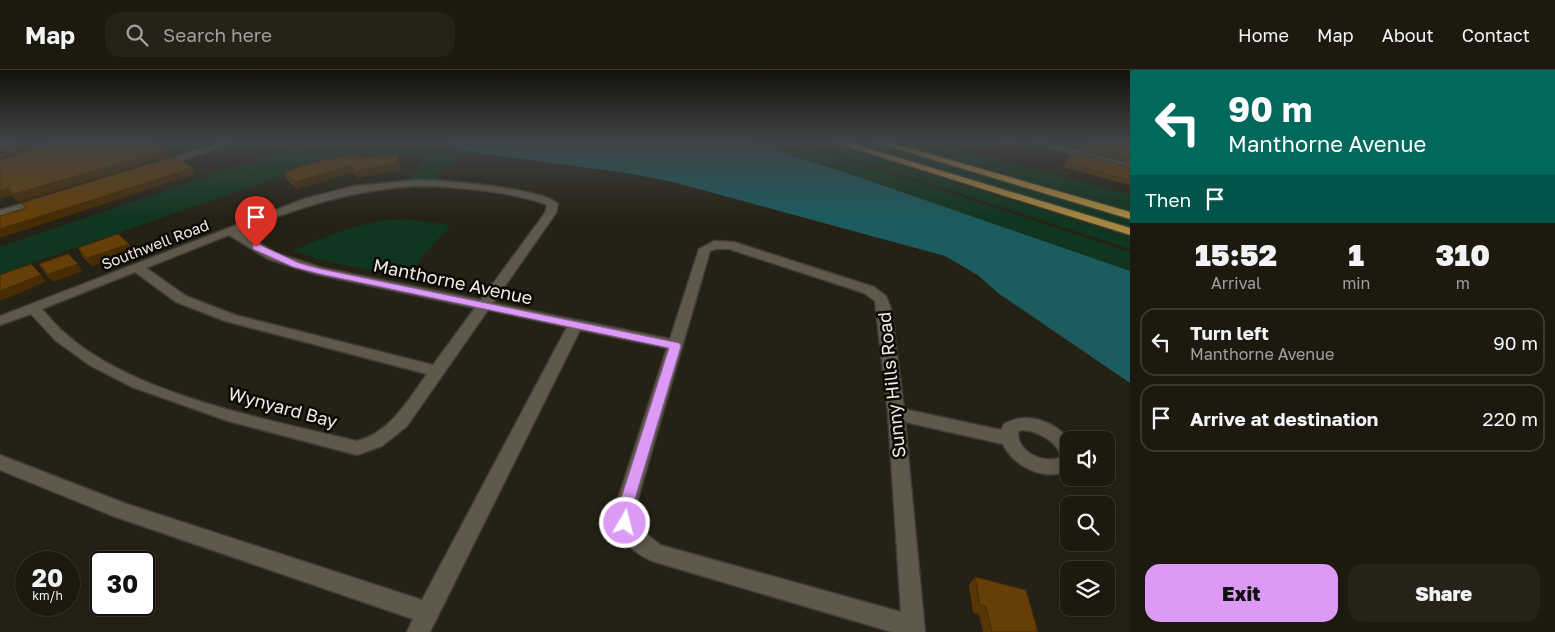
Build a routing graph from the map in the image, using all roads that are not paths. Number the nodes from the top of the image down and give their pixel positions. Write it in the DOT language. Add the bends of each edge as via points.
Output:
graph roads {
  1 [pos="920,167"];
  2 [pos="965,167"];
  3 [pos="56,196"];
  4 [pos="0,214"];
  5 [pos="1130,216"];
  6 [pos="231,231"];
  7 [pos="1130,232"];
  8 [pos="136,267"];
  9 [pos="483,306"];
  10 [pos="34,309"];
  11 [pos="0,321"];
  12 [pos="575,325"];
  13 [pos="675,346"];
  14 [pos="435,371"];
  15 [pos="896,414"];
  16 [pos="1007,438"];
  17 [pos="1060,441"];
  18 [pos="0,462"];
  19 [pos="1060,465"];
  20 [pos="428,613"];
  21 [pos="914,630"];
  22 [pos="418,632"];
  1 -- 7 [label="main road"];
  2 -- 5 [label="main road"];
  3 -- 4 [label="street"];
  6 -- 8 [label="street, Southwell Road"];
  6 -- 9 [label="street, Manthorne Avenue" via="272,256 296,265"];
  6 -- 9 [label="street, Southwell Road" via="320,196 388,184 447,185 547,200 553,204 550,213"];
  8 -- 10 [label="street, Southwell Road"];
  8 -- 14 [label="street" via="181,299 230,318"];
  9 -- 12 [label="street, Manthorne Avenue"];
  9 -- 14 [label="street, Wynyard Bay"];
  10 -- 11 [label="street, Southwell Road"];
  10 -- 14 [label="street, Wynyard Bay" via="65,342 108,370 157,392 357,448 374,444 389,434 401,422"];
  12 -- 13 [label="street, Manthorne Avenue"];
  12 -- 20 [label="street"];
  13 -- 15 [label="street, Sunny Hills Road" via="704,248 730,245 863,288 881,299"];
  13 -- 21 [label="street, Sunny Hills Road" via="626,505 625,523 636,542 655,553"];
  15 -- 16 [label="street"];
  15 -- 21 [label="street, Sunny Hills Road"];
  16 -- 17 [label="street" via="1010,429 1022,424"];
  16 -- 19 [label="street" via="1017,452 1039,465"];
  18 -- 20 [label="street" via="120,510"];
  20 -- 22 [label="street"];
}
